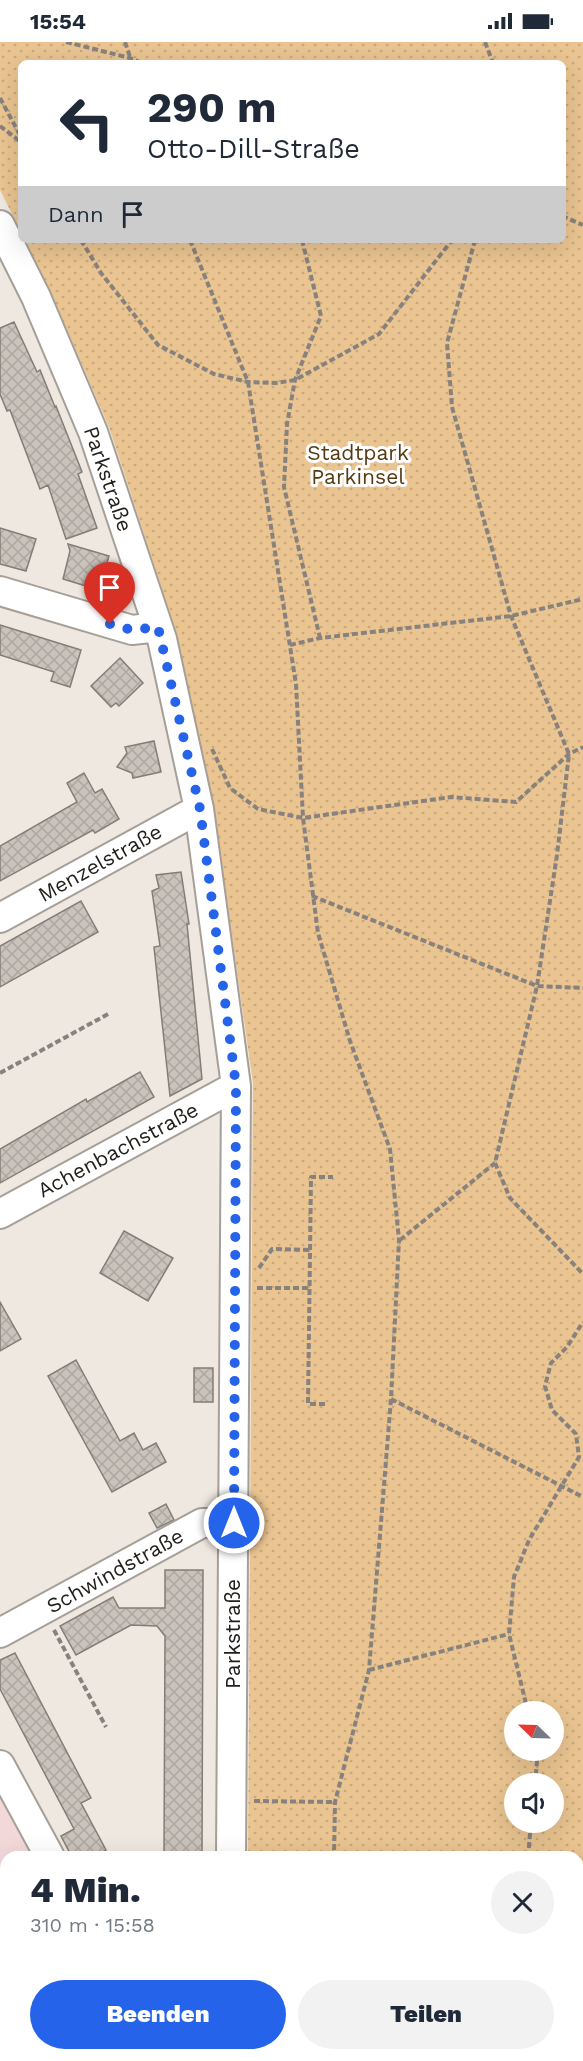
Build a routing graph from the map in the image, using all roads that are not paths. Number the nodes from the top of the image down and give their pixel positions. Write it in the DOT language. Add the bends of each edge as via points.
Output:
graph roads {
  1 [pos="0,225"];
  2 [pos="0,591"];
  3 [pos="158,627"];
  4 [pos="200,809"];
  5 [pos="0,918"];
  6 [pos="236,1086"];
  7 [pos="0,1214"];
  8 [pos="234,1523"];
  9 [pos="0,1633"];
  10 [pos="0,1765"];
  11 [pos="47,1851"];
  12 [pos="231,1851"];
  1 -- 3 [label="street, Parkstraße" via="36,297 93,432"];
  2 -- 3 [label="street" via="132,630"];
  3 -- 4 [label="street, Parkstraße"];
  4 -- 5 [label="street, Menzelstraße"];
  4 -- 6 [label="street, Parkstraße"];
  6 -- 7 [label="street, Achenbachstraße"];
  6 -- 8 [label="street, Parkstraße" via="249,1283"];
  8 -- 9 [label="street, Schwindstraße" via="202,1523"];
  8 -- 12 [label="street, Parkstraße"];
  10 -- 11 [label="street"];
}
